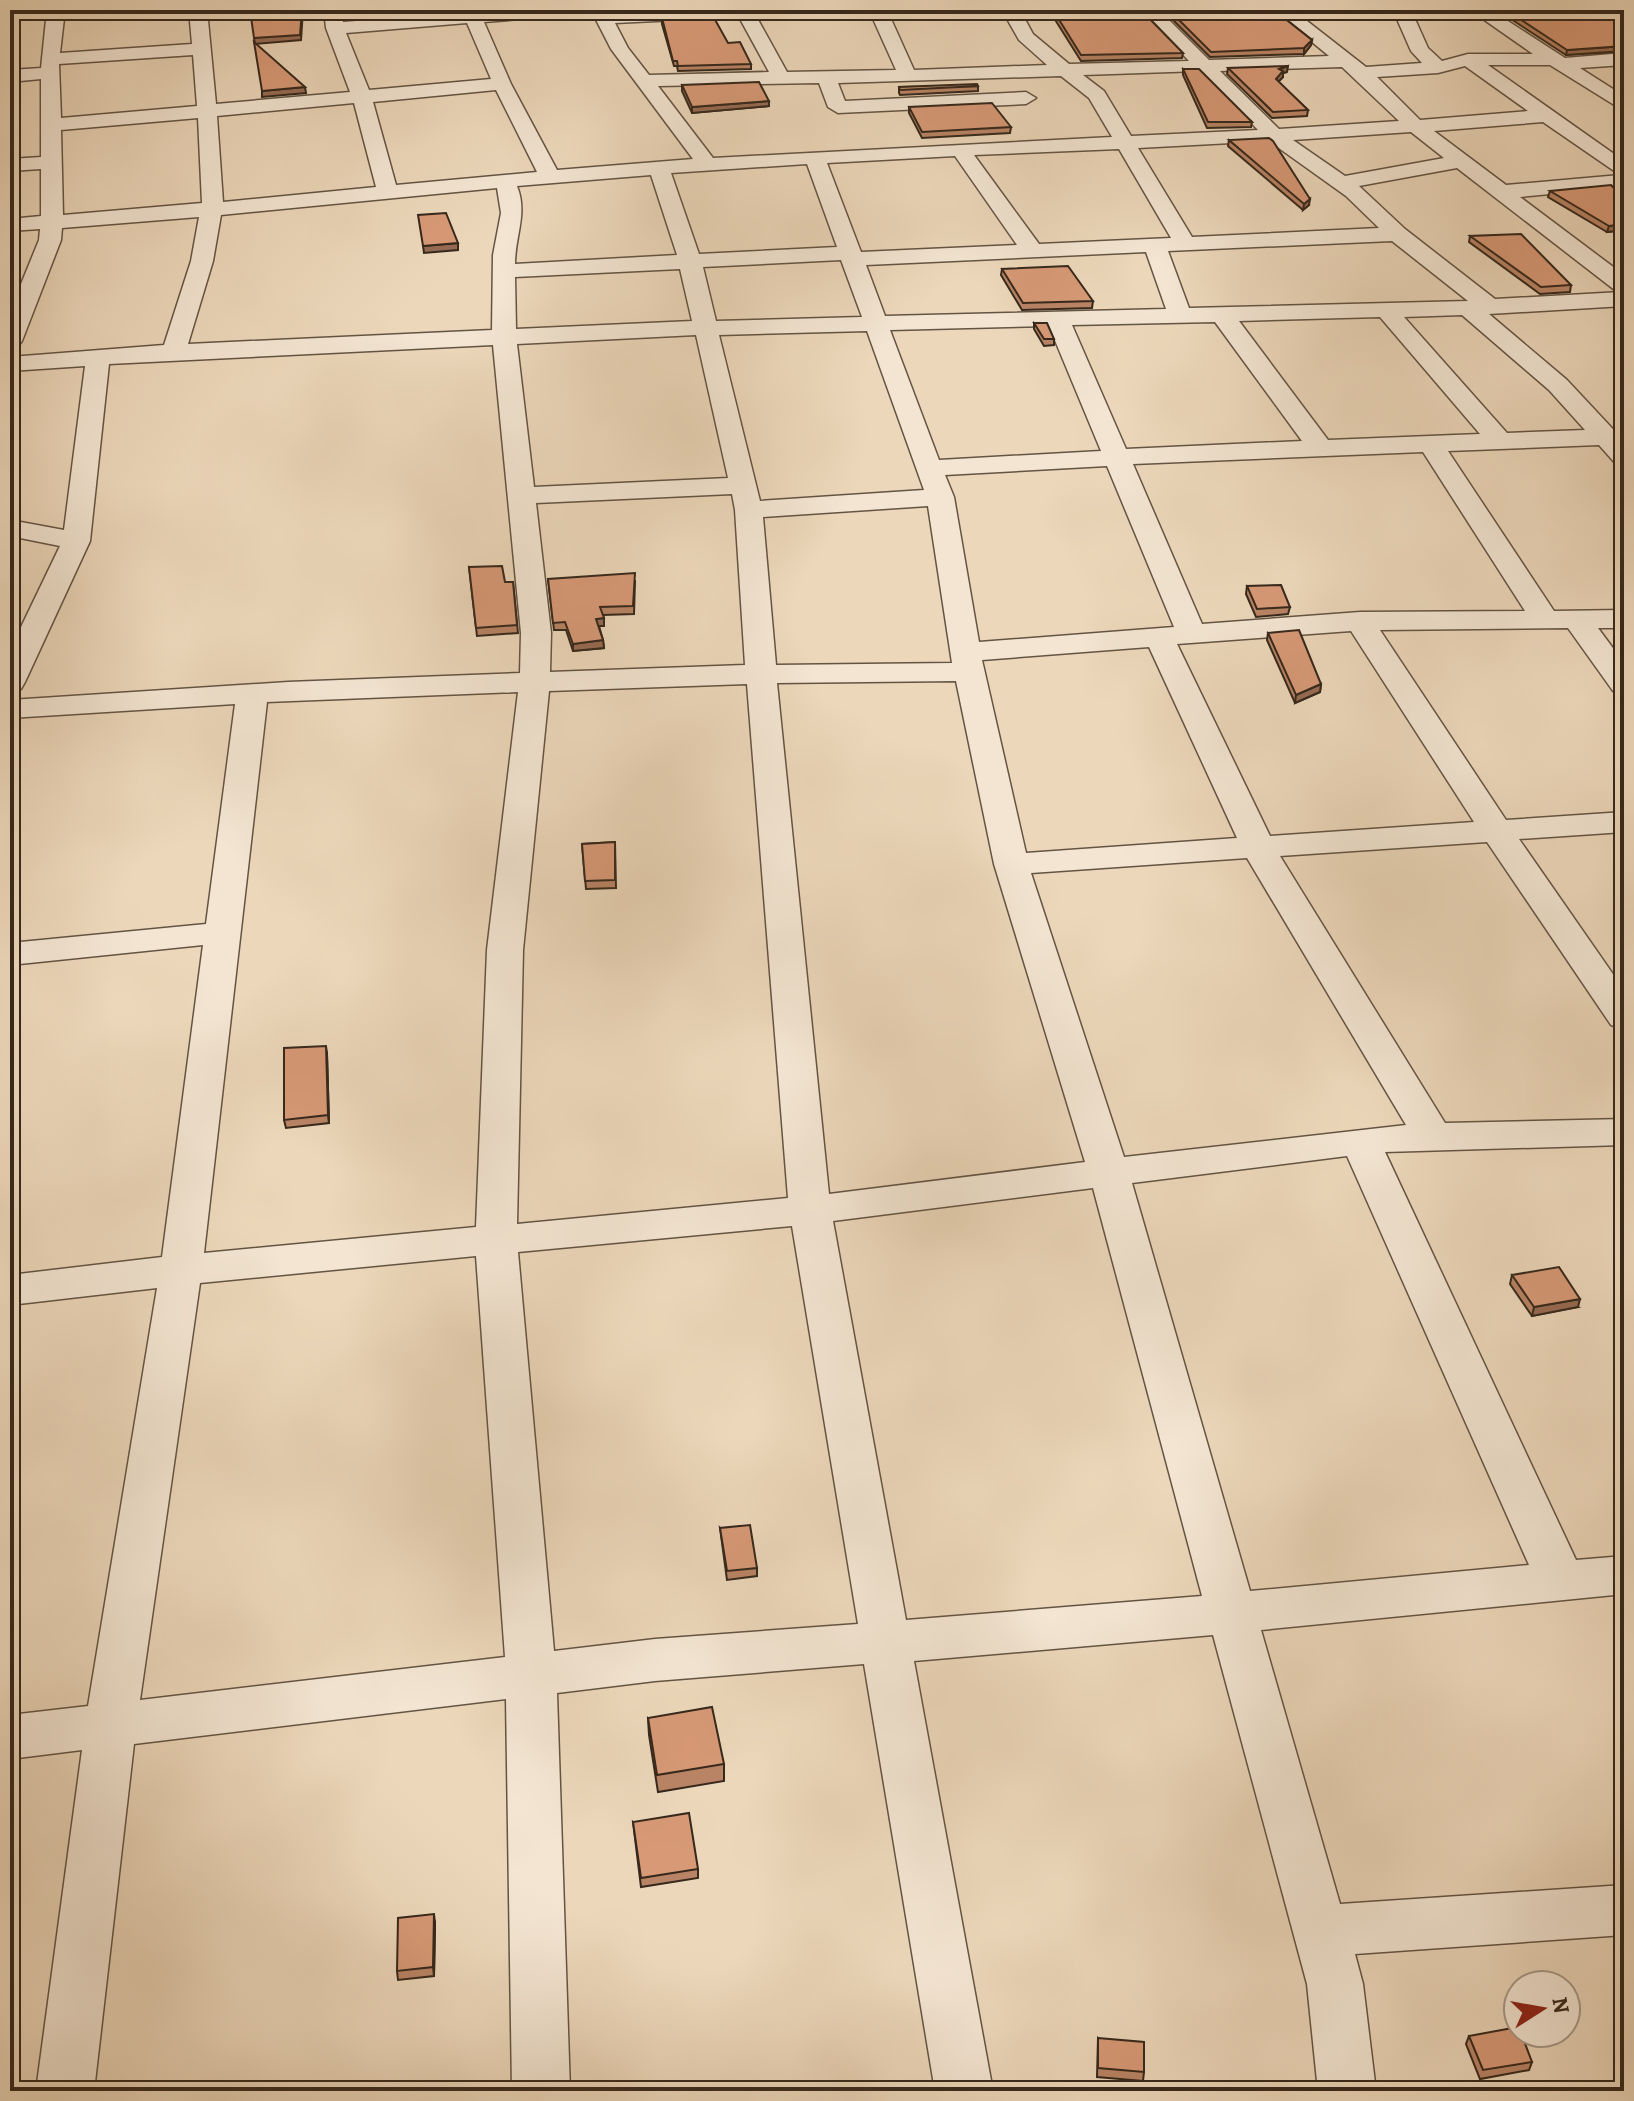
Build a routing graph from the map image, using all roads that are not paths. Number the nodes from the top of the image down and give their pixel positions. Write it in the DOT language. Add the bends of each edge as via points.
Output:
graph roads {
  1 [pos="56,10"];
  2 [pos="198,10"];
  3 [pos="571,10"];
  4 [pos="775,10"];
  5 [pos="878,10"];
  6 [pos="1011,10"];
  7 [pos="1149,10"];
  8 [pos="1282,10"];
  9 [pos="1402,10"];
  10 [pos="1479,10"];
  11 [pos="745,11"];
  12 [pos="471,14"];
  13 [pos="602,14"];
  14 [pos="334,19"];
  15 [pos="200,49"];
  16 [pos="1624,59"];
  17 [pos="1468,60"];
  18 [pos="1556,62"];
  19 [pos="50,66"];
  20 [pos="1205,66"];
  21 [pos="1354,67"];
  22 [pos="1438,67"];
  23 [pos="1066,71"];
  24 [pos="10,76"];
  25 [pos="908,76"];
  26 [pos="781,77"];
  27 [pos="826,78"];
  28 [pos="643,81"];
  29 [pos="502,84"];
  30 [pos="1097,95"];
  31 [pos="362,98"];
  32 [pos="1624,105"];
  33 [pos="838,107"];
  34 [pos="206,112"];
  35 [pos="1544,116"];
  36 [pos="53,125"];
  37 [pos="1416,127"];
  38 [pos="1276,137"];
  39 [pos="1128,143"];
  40 [pos="961,151"];
  41 [pos="859,156"];
  42 [pos="815,158"];
  43 [pos="1461,161"];
  44 [pos="53,162"];
  45 [pos="707,164"];
  46 [pos="10,165"];
  47 [pos="659,169"];
  48 [pos="1622,170"];
  49 [pos="551,178"];
  50 [pos="505,182"];
  51 [pos="1342,183"];
  52 [pos="1502,192"];
  53 [pos="388,194"];
  54 [pos="212,211"];
  55 [pos="52,222"];
  56 [pos="10,225"];
  57 [pos="1397,234"];
  58 [pos="1185,243"];
  59 [pos="1154,244"];
  60 [pos="1032,250"];
  61 [pos="850,256"];
  62 [pos="690,262"];
  63 [pos="504,271"];
  64 [pos="1624,286"];
  65 [pos="1624,299"];
  66 [pos="1479,308"];
  67 [pos="1386,310"];
  68 [pos="1221,313"];
  69 [pos="1179,314"];
  70 [pos="1057,317"];
  71 [pos="875,322"];
  72 [pos="704,328"];
  73 [pos="504,337"];
  74 [pos="10,341"];
  75 [pos="174,352"];
  76 [pos="98,356"];
  77 [pos="10,364"];
  78 [pos="1604,437"];
  79 [pos="1500,441"];
  80 [pos="1430,443"];
  81 [pos="1320,447"];
  82 [pos="1119,457"];
  83 [pos="1624,457"];
  84 [pos="935,483"];
  85 [pos="523,496"];
  86 [pos="746,497"];
  87 [pos="10,528"];
  88 [pos="76,541"];
  89 [pos="1624,619"];
  90 [pos="1360,621"];
  91 [pos="1546,621"];
  92 [pos="1578,621"];
  93 [pos="1175,636"];
  94 [pos="967,662"];
  95 [pos="761,674"];
  96 [pos="10,682"];
  97 [pos="535,682"];
  98 [pos="1624,684"];
  99 [pos="252,696"];
  100 [pos="10,709"];
  101 [pos="1624,822"];
  102 [pos="1497,832"];
  103 [pos="1259,849"];
  104 [pos="1011,864"];
  105 [pos="221,933"];
  106 [pos="10,954"];
  107 [pos="1624,1017"];
  108 [pos="1624,1132"];
  109 [pos="1433,1136"];
  110 [pos="1360,1141"];
  111 [pos="1109,1173"];
  112 [pos="810,1210"];
  113 [pos="496,1241"];
  114 [pos="181,1270"];
  115 [pos="10,1290"];
  116 [pos="1624,1575"];
  117 [pos="1561,1581"];
  118 [pos="1230,1613"];
  119 [pos="888,1643"];
  120 [pos="531,1673"];
  121 [pos="111,1723"];
  122 [pos="10,1737"];
  123 [pos="1624,1910"];
  124 [pos="1321,1931"];
  125 [pos="65,2091"];
  126 [pos="541,2091"];
  127 [pos="964,2091"];
  128 [pos="1347,2091"];
  1 -- 19 [label="street"];
  2 -- 15 [label="street"];
  3 -- 12 [label="street"];
  4 -- 11 [label="street"];
  5 -- 25 [label="street"];
  6 -- 23 [label="street" via="1025,36"];
  7 -- 20 [label="street"];
  8 -- 21 [label="street"];
  9 -- 22 [label="street" via="1420,51"];
  10 -- 18 [label="street"];
  11 -- 13 [label="street"];
  11 -- 26 [label="street"];
  12 -- 14 [label="street"];
  12 -- 29 [label="street"];
  13 -- 28 [label="street"];
  14 -- 31 [label="street"];
  15 -- 19 [label="street"];
  15 -- 34 [label="street"];
  16 -- 18 [label="street"];
  17 -- 18 [label="street"];
  17 -- 22 [label="street"];
  17 -- 35 [label="street"];
  18 -- 32 [label="street"];
  19 -- 24 [label="street"];
  19 -- 36 [label="street"];
  20 -- 21 [label="street"];
  20 -- 23 [label="street"];
  20 -- 38 [label="street"];
  21 -- 22 [label="street"];
  21 -- 37 [label="street"];
  23 -- 25 [label="street"];
  23 -- 30 [label="street"];
  25 -- 27 [label="street"];
  26 -- 27 [label="street"];
  26 -- 28 [label="street"];
  27 -- 33 [label="street"];
  28 -- 45 [label="street"];
  29 -- 31 [label="street"];
  29 -- 49 [label="street"];
  30 -- 33 [label="street"];
  30 -- 39 [label="street"];
  31 -- 34 [label="street"];
  31 -- 53 [label="street"];
  33 -- 41 [label="street"];
  34 -- 36 [label="street"];
  34 -- 54 [label="street"];
  35 -- 37 [label="street"];
  35 -- 48 [label="street"];
  36 -- 44 [label="street"];
  37 -- 38 [label="street"];
  37 -- 43 [label="street"];
  38 -- 39 [label="street"];
  38 -- 51 [label="street"];
  39 -- 40 [label="street"];
  39 -- 58 [label="street"];
  40 -- 41 [label="street"];
  40 -- 60 [label="street"];
  41 -- 42 [label="street"];
  42 -- 45 [label="street"];
  42 -- 61 [label="street"];
  43 -- 51 [label="street"];
  43 -- 52 [label="street"];
  44 -- 46 [label="street"];
  44 -- 55 [label="street"];
  45 -- 47 [label="street"];
  47 -- 49 [label="street"];
  47 -- 62 [label="street"];
  48 -- 52 [label="street"];
  49 -- 50 [label="street"];
  50 -- 53 [label="street"];
  50 -- 63 [label="street" via="512,213"];
  51 -- 57 [label="street"];
  52 -- 64 [label="street"];
  53 -- 54 [label="street"];
  54 -- 55 [label="street"];
  54 -- 75 [label="street"];
  55 -- 56 [label="street"];
  55 -- 74 [label="street" via="50,240"];
  57 -- 58 [label="street"];
  57 -- 66 [label="street"];
  58 -- 59 [label="street"];
  59 -- 60 [label="street"];
  59 -- 69 [label="street"];
  60 -- 61 [label="street"];
  61 -- 62 [label="street"];
  61 -- 71 [label="street"];
  62 -- 63 [label="street"];
  62 -- 72 [label="street"];
  63 -- 73 [label="street"];
  65 -- 66 [label="street"];
  66 -- 67 [label="street"];
  66 -- 78 [label="street"];
  67 -- 68 [label="street"];
  67 -- 79 [label="street"];
  68 -- 69 [label="street"];
  68 -- 81 [label="street"];
  69 -- 70 [label="street"];
  70 -- 71 [label="street"];
  70 -- 82 [label="street"];
  71 -- 72 [label="street"];
  71 -- 84 [label="street"];
  72 -- 73 [label="street"];
  72 -- 86 [label="street"];
  73 -- 75 [label="street"];
  73 -- 85 [label="street"];
  75 -- 76 [label="street"];
  76 -- 77 [label="street"];
  76 -- 88 [label="street"];
  78 -- 79 [label="street"];
  78 -- 83 [label="street"];
  79 -- 80 [label="street"];
  80 -- 81 [label="street"];
  80 -- 91 [label="street"];
  81 -- 82 [label="street"];
  82 -- 84 [label="street"];
  82 -- 93 [label="street"];
  84 -- 86 [label="street"];
  84 -- 94 [label="street"];
  85 -- 86 [label="street"];
  85 -- 97 [label="street" via="536,633"];
  86 -- 95 [label="street"];
  87 -- 88 [label="street"];
  88 -- 96 [label="street"];
  89 -- 92 [label="street"];
  90 -- 91 [label="street"];
  90 -- 93 [label="street"];
  90 -- 102 [label="street"];
  91 -- 92 [label="street"];
  92 -- 98 [label="street"];
  93 -- 94 [label="street"];
  93 -- 103 [label="street"];
  94 -- 95 [label="street"];
  94 -- 104 [label="street"];
  95 -- 97 [label="street"];
  95 -- 112 [label="street"];
  97 -- 99 [label="street"];
  97 -- 113 [label="street" via="505,950"];
  99 -- 100 [label="street"];
  99 -- 105 [label="street"];
  101 -- 102 [label="street"];
  102 -- 103 [label="street"];
  102 -- 107 [label="street"];
  103 -- 104 [label="street"];
  103 -- 109 [label="street"];
  104 -- 111 [label="street"];
  105 -- 106 [label="street"];
  105 -- 114 [label="street"];
  108 -- 109 [label="street"];
  109 -- 110 [label="street"];
  110 -- 111 [label="street"];
  110 -- 117 [label="street"];
  111 -- 112 [label="street"];
  111 -- 118 [label="street"];
  112 -- 113 [label="street"];
  112 -- 119 [label="street"];
  113 -- 114 [label="street"];
  113 -- 120 [label="street"];
  114 -- 115 [label="street"];
  114 -- 121 [label="street"];
  116 -- 117 [label="street"];
  117 -- 118 [label="street"];
  118 -- 119 [label="street"];
  118 -- 124 [label="street"];
  119 -- 120 [label="street"];
  119 -- 127 [label="street"];
  120 -- 121 [label="street"];
  120 -- 126 [label="street"];
  121 -- 122 [label="street"];
  121 -- 125 [label="street"];
  123 -- 124 [label="street"];
  124 -- 128 [label="street" via="1335,1984"];
}
